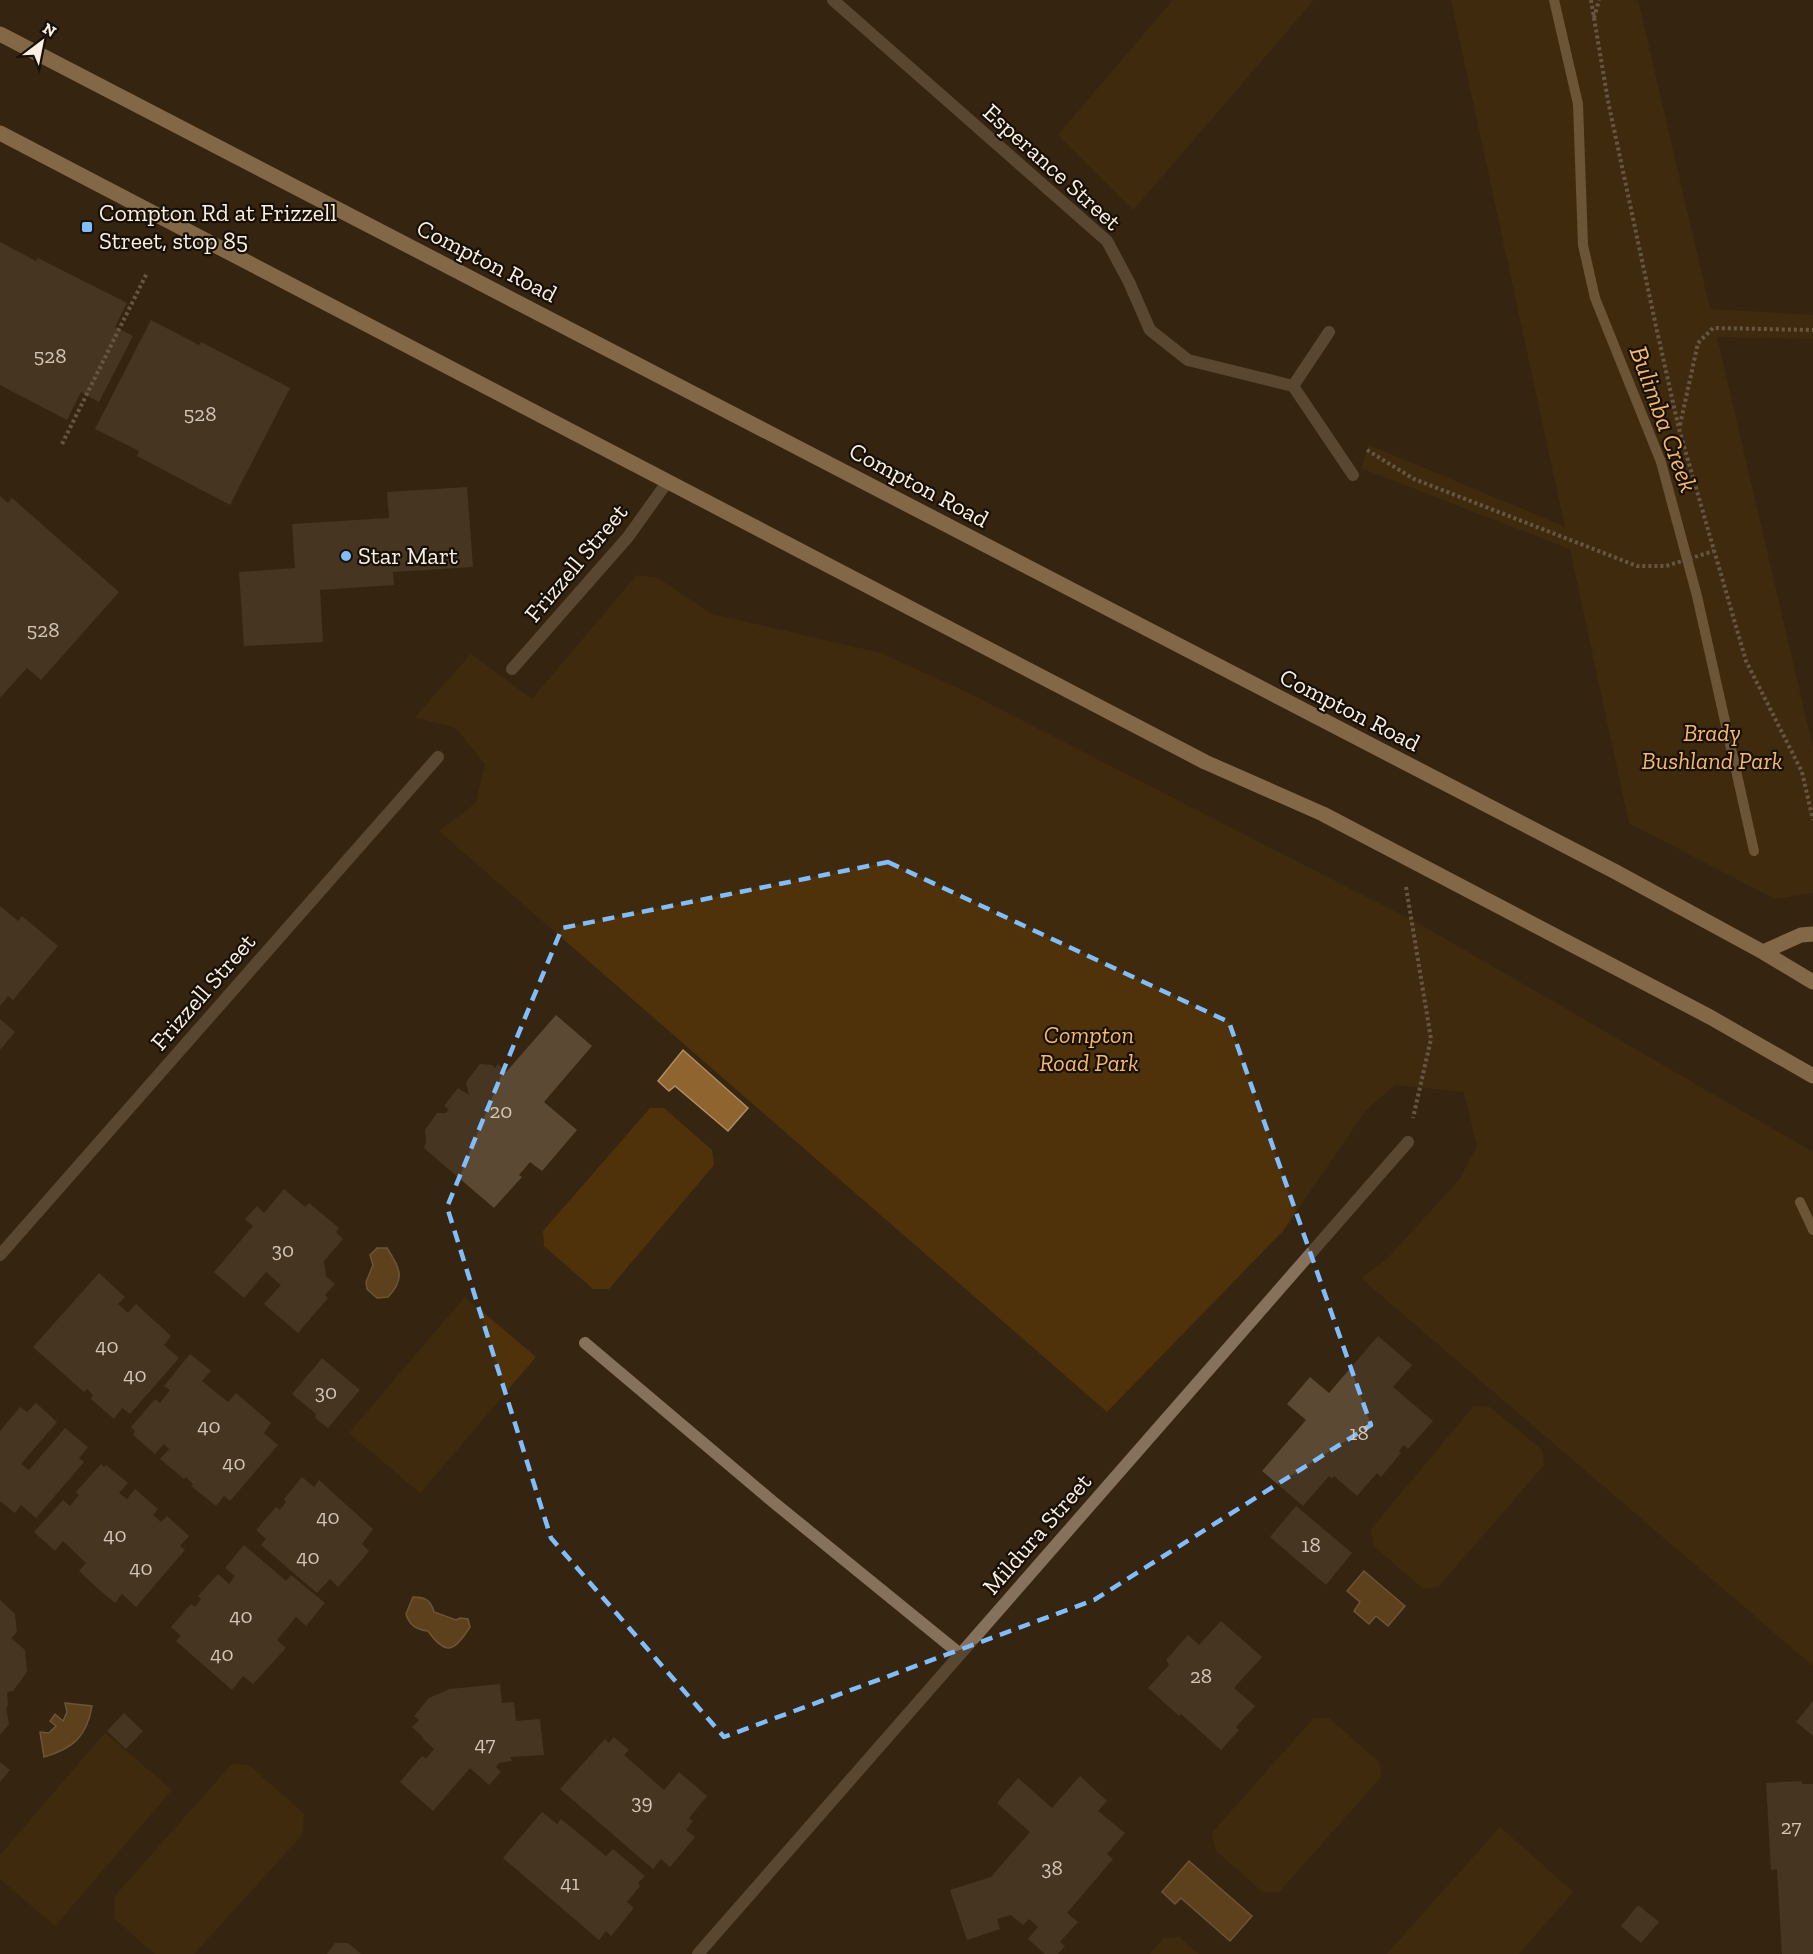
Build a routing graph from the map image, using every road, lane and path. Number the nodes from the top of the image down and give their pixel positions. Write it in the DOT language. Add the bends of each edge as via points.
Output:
graph roads {
  1 [pos="833,0"];
  2 [pos="1591,0"];
  3 [pos="1599,0"];
  4 [pos="1594,22"];
  5 [pos="0,34"];
  6 [pos="0,133"];
  7 [pos="147,273"];
  8 [pos="1813,330"];
  9 [pos="1329,332"];
  10 [pos="1293,386"];
  11 [pos="1679,429"];
  12 [pos="1323,434"];
  13 [pos="62,444"];
  14 [pos="1353,476"];
  15 [pos="668,481"];
  16 [pos="1714,551"];
  17 [pos="512,669"];
  18 [pos="438,757"];
  19 [pos="1813,820"];
  20 [pos="1401,856"];
  21 [pos="1813,934"];
  22 [pos="1763,952"];
  23 [pos="1813,982"];
  24 [pos="1813,1076"];
  25 [pos="1408,1142"];
  26 [pos="0,1255"];
  27 [pos="585,1343"];
  28 [pos="960,1654"];
  29 [pos="698,1954"];
  1 -- 10 [label="street, Esperance Street" via="1107,241 1150,330 1188,360"];
  2 -- 4 [label="path"];
  3 -- 4 [label="path"];
  4 -- 11 [label="path"];
  5 -- 22 [label="main road, Compton Road" via="1614,871"];
  6 -- 15 [label="main road"];
  7 -- 13 [label="path"];
  8 -- 11 [label="path" via="1713,328 1698,343"];
  9 -- 10 [label="street"];
  10 -- 12 [label="street"];
  11 -- 16 [label="path"];
  12 -- 14 [label="street"];
  12 -- 16 [label="path" via="1340,437 1379,456 1414,479 1636,566 1666,566"];
  15 -- 17 [label="street, Frizzell Street" via="628,537"];
  15 -- 20 [label="main road" via="1205,762 1323,814"];
  16 -- 19 [label="path" via="1746,661 1802,772"];
  18 -- 26 [label="street, Frizzell Street"];
  20 -- 24 [label="main road" via="1710,1017"];
  20 -- 25 [label="path" via="1431,1039"];
  21 -- 22 [label="main road" via="1801,935"];
  22 -- 23 [label="main road, Compton Road"];
  25 -- 28 [label="street, Mildura Street"];
  27 -- 28 [label="street"];
  28 -- 29 [label="street, Mildura Street"];
}
